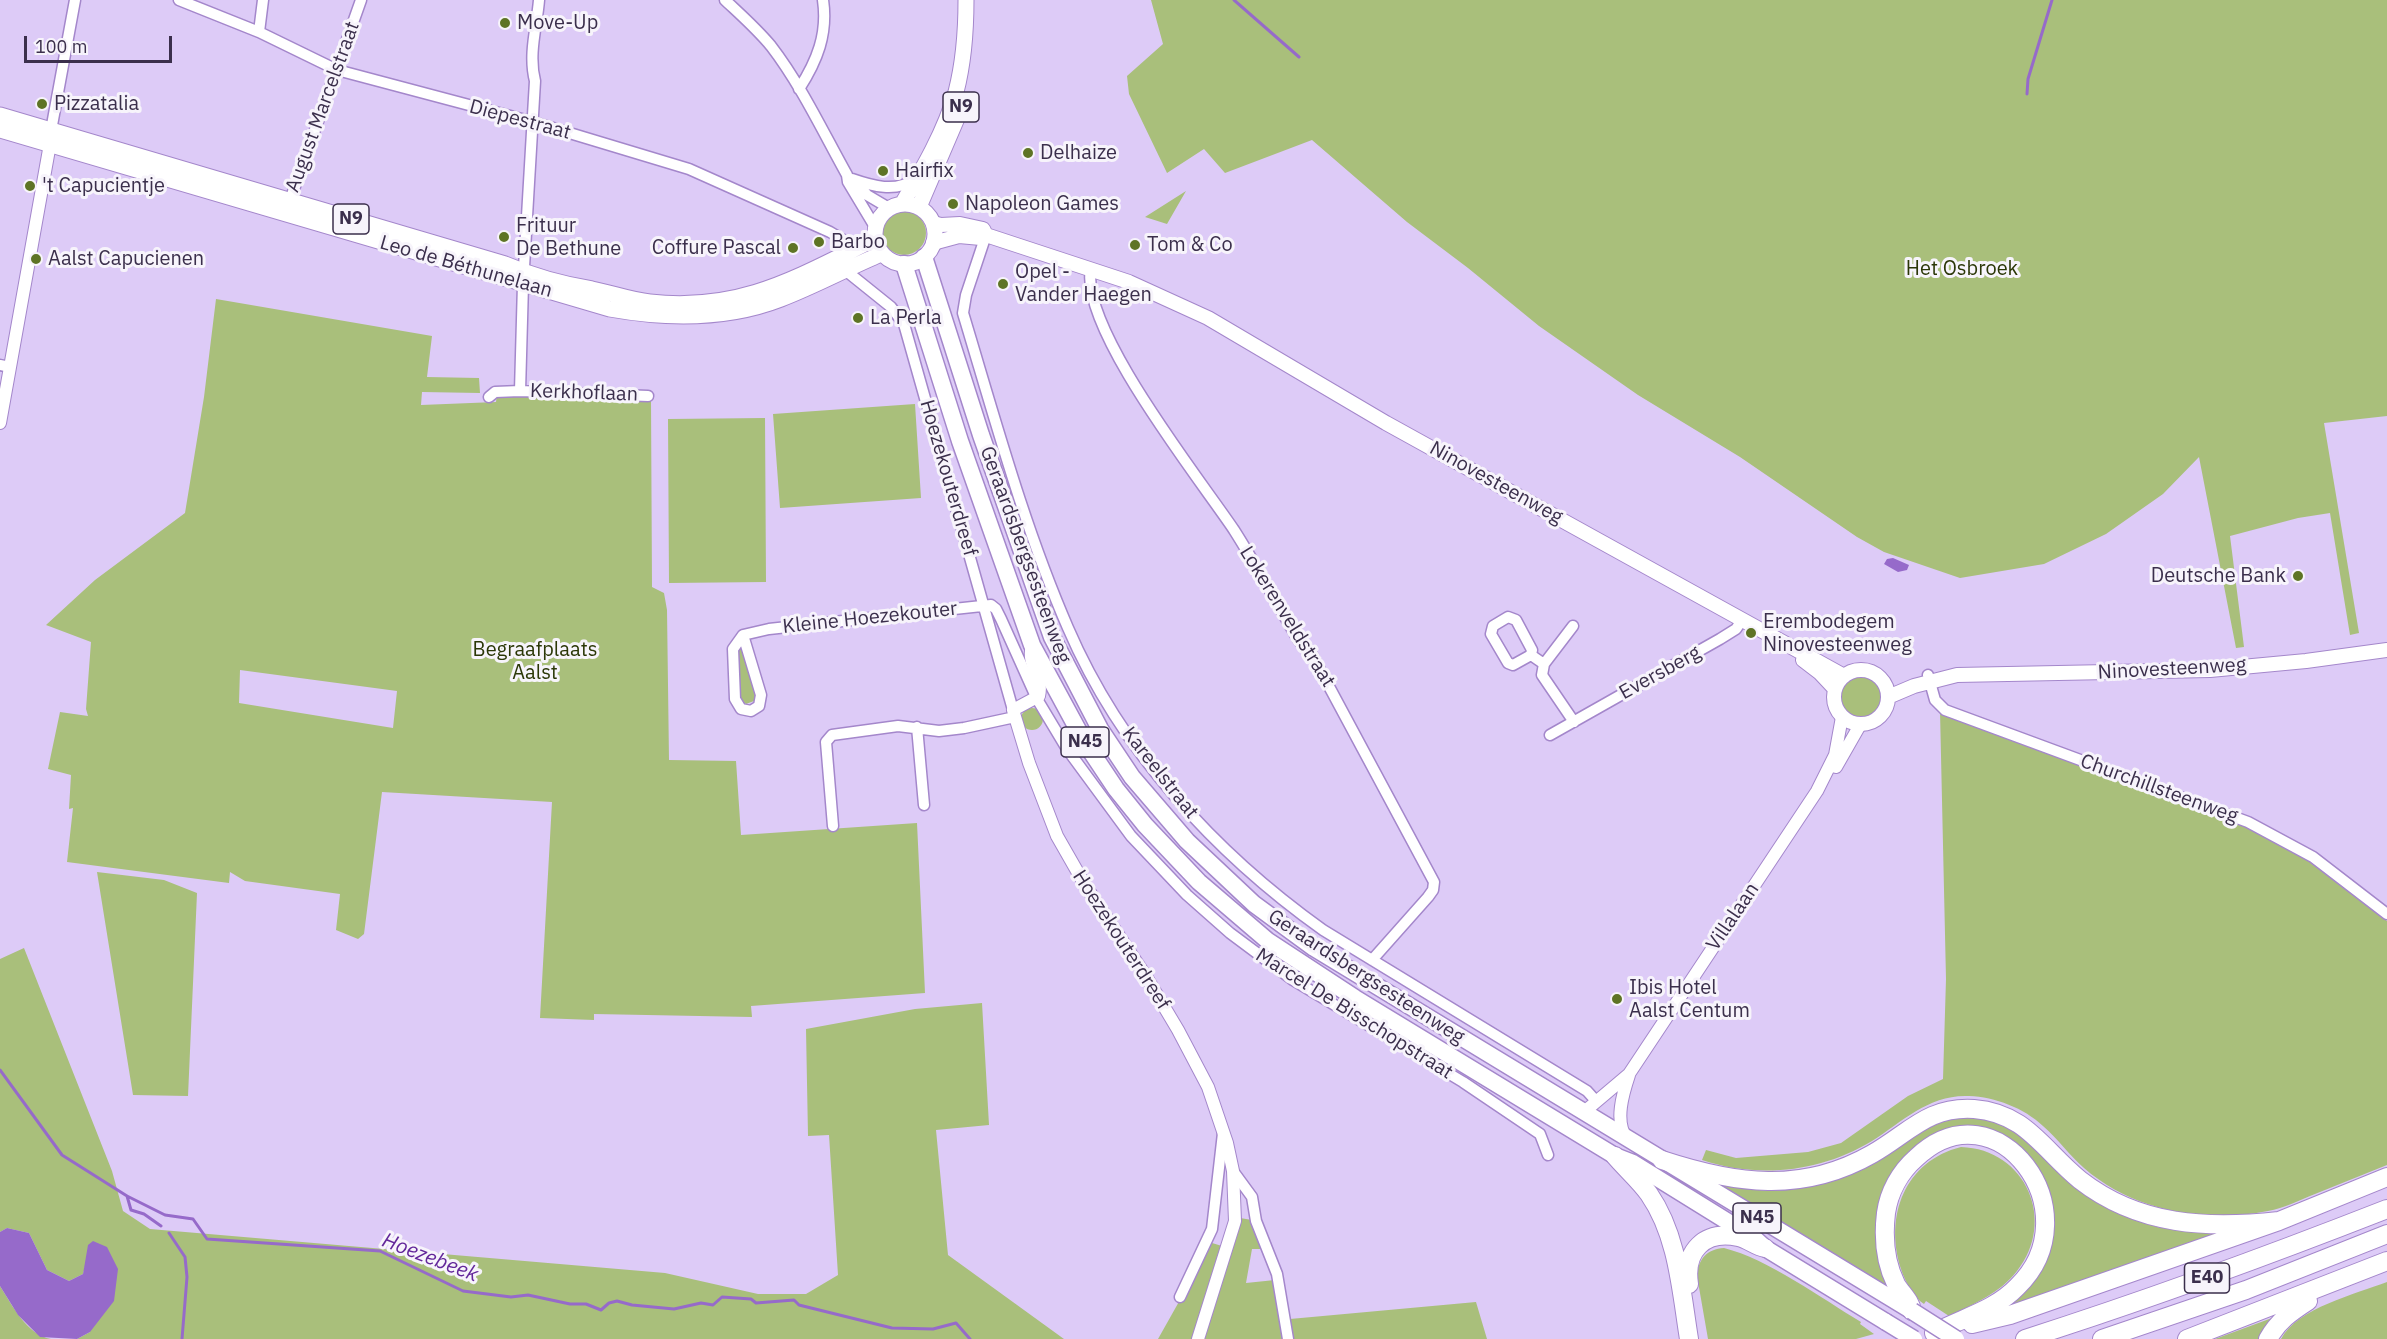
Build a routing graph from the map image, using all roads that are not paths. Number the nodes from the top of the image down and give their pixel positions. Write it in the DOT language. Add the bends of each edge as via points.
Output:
graph roads {
  1 [pos="75,0"];
  2 [pos="179,0"];
  3 [pos="263,0"];
  4 [pos="361,0"];
  5 [pos="539,0"];
  6 [pos="725,0"];
  7 [pos="823,0"];
  8 [pos="966,0"];
  9 [pos="975,0"];
  10 [pos="259,32"];
  11 [pos="336,70"];
  12 [pos="799,89"];
  13 [pos="0,115"];
  14 [pos="533,122"];
  15 [pos="0,130"];
  16 [pos="50,138"];
  17 [pos="919,176"];
  18 [pos="850,177"];
  19 [pos="896,206"];
  20 [pos="287,207"];
  21 [pos="919,207"];
  22 [pos="933,223"];
  23 [pos="875,233"];
  24 [pos="986,235"];
  25 [pos="933,243"];
  26 [pos="857,248"];
  27 [pos="881,254"];
  28 [pos="924,257"];
  29 [pos="904,264"];
  30 [pos="1091,269"];
  31 [pos="845,270"];
  32 [pos="523,278"];
  33 [pos="5,366"];
  34 [pos="520,391"];
  35 [pos="648,396"];
  36 [pos="489,397"];
  37 [pos="0,423"];
  38 [pos="990,608"];
  39 [pos="1742,620"];
  40 [pos="1574,626"];
  41 [pos="743,635"];
  42 [pos="1032,645"];
  43 [pos="1785,645"];
  44 [pos="2387,650"];
  45 [pos="1532,655"];
  46 [pos="1544,664"];
  47 [pos="1844,676"];
  48 [pos="1929,678"];
  49 [pos="1883,682"];
  50 [pos="1835,688"];
  51 [pos="1888,697"];
  52 [pos="1037,699"];
  53 [pos="1014,714"];
  54 [pos="1842,717"];
  55 [pos="1574,722"];
  56 [pos="1860,724"];
  57 [pos="1051,725"];
  58 [pos="917,727"];
  59 [pos="1550,735"];
  60 [pos="1835,763"];
  61 [pos="924,805"];
  62 [pos="833,826"];
  63 [pos="2387,914"];
  64 [pos="1372,960"];
  65 [pos="1629,1074"];
  66 [pos="1590,1107"];
  67 [pos="1223,1133"];
  68 [pos="1627,1139"];
  69 [pos="1548,1155"];
  70 [pos="1615,1156"];
  71 [pos="1662,1160"];
  72 [pos="1233,1171"];
  73 [pos="2387,1177"];
  74 [pos="2387,1209"];
  75 [pos="2279,1221"];
  76 [pos="2387,1234"];
  77 [pos="1765,1248"];
  78 [pos="2387,1261"];
  79 [pos="2331,1284"];
  80 [pos="1180,1297"];
  81 [pos="1912,1311"];
  82 [pos="1934,1333"];
  83 [pos="1198,1339"];
  84 [pos="1288,1339"];
  85 [pos="1689,1339"];
  86 [pos="1698,1339"];
  87 [pos="1913,1339"];
  88 [pos="1956,1339"];
  89 [pos="2025,1339"];
  90 [pos="2102,1339"];
  91 [pos="2187,1339"];
  92 [pos="2268,1339"];
  1 -- 16 [label="street"];
  2 -- 10 [label="street, Diepestraat"];
  3 -- 10 [label="street"];
  4 -- 11 [label="street, August Marcelstraat"];
  5 -- 14 [label="street, Kerkhoflaan" via="532,71"];
  6 -- 12 [label="street" via="772,47"];
  7 -- 12 [label="street" via="825,33 814,67"];
  8 -- 17 [label="main road, N9" via="964,50 956,93"];
  9 -- 21 [label="main road, N9" via="974,46 966,90"];
  10 -- 11 [label="street, Diepestraat"];
  11 -- 14 [label="street, Diepestraat"];
  11 -- 20 [label="street, August Marcelstraat"];
  12 -- 18 [label="street"];
  13 -- 16 [label="main road, N9"];
  14 -- 26 [label="street, Diepestraat" via="689,169"];
  14 -- 32 [label="street, Kerkhoflaan"];
  15 -- 16 [label="main road, N9"];
  16 -- 20 [label="main road, Leo de Béthunelaan / N9"];
  16 -- 33 [label="street"];
  17 -- 18 [label="street" via="893,187"];
  17 -- 19 [label="main road, N9"];
  18 -- 19 [label="street" via="867,195"];
  18 -- 23 [label="street" via="848,182"];
  19 -- 21 [label="main road"];
  19 -- 23 [label="main road" via="879,218"];
  20 -- 32 [label="main road, Leo de Béthunelaan / N9"];
  21 -- 22 [label="main road"];
  22 -- 24 [label="main road, Ninovesteenweg" via="965,225 983,230"];
  22 -- 25 [label="main road"];
  23 -- 26 [label="main road, Leo de Béthunelaan / N9"];
  23 -- 27 [label="main road"];
  24 -- 25 [label="main road" via="959,236"];
  24 -- 30 [label="main road, Ninovesteenweg"];
  24 -- 64 [label="street, Kareelstraat" via="963,313 1034,539 1068,629 1093,678 1149,765 1227,852 1285,903"];
  25 -- 28 [label="main road"];
  26 -- 32 [label="main road, Leo de Béthunelaan / N9" via="769,289 700,302 634,300"];
  27 -- 29 [label="main road" via="889,261"];
  27 -- 31 [label="main road, Leo de Béthunelaan / N9"];
  28 -- 29 [label="main road"];
  28 -- 66 [label="highway, Geraardsbergsesteenweg / N45" via="1052,637 1100,729 1132,777 1186,841 1280,924 1344,967"];
  29 -- 42 [label="highway, Geraardsbergsesteenweg / N45" via="960,441"];
  30 -- 39 [label="main road, Ninovesteenweg" via="1148,289 1208,318 1386,423"];
  30 -- 64 [label="street, Lokerenveldstraat" via="1094,305 1124,370 1236,533 1299,641 1310,651 1434,882 1428,897"];
  31 -- 32 [label="main road, Leo de Béthunelaan / N9" via="779,300 722,313 678,316 610,309"];
  31 -- 38 [label="street, Hoezekouterdreef" via="891,307 904,324"];
  32 -- 34 [label="street, Kerkhoflaan"];
  33 -- 37 [label="street"];
  34 -- 35 [label="street, Kerkhoflaan"];
  34 -- 36 [label="street, Kerkhoflaan" via="495,392"];
  38 -- 41 [label="street, Kleine Hoezekouter" via="769,629"];
  38 -- 52 [label="street, Hoezekouterdreef"];
  38 -- 53 [label="street, Hoezekouterdreef"];
  39 -- 43 [label="main road, Ninovesteenweg"];
  39 -- 55 [label="street, Eversberg" via="1720,639"];
  40 -- 46 [label="street"];
  41 -- 41 [label="street" via="733,649 735,699 741,709 751,711 759,706 761,695"];
  42 -- 52 [label="street" via="1030,660 1041,687"];
  42 -- 70 [label="highway, Geraardsbergsesteenweg / N45" via="1084,741 1116,789 1172,856 1242,920 1301,964"];
  43 -- 47 [label="main road, Ninovesteenweg"];
  43 -- 50 [label="main road, Ninovesteenweg"];
  44 -- 48 [label="main road, Ninovesteenweg" via="2210,670"];
  45 -- 45 [label="street" via="1516,620 1508,617 1493,626 1491,634 1508,663 1513,665"];
  45 -- 46 [label="street"];
  46 -- 55 [label="street" via="1542,675"];
  47 -- 49 [label="main road" via="1869,672"];
  47 -- 50 [label="main road"];
  48 -- 49 [label="main road, Ninovesteenweg"];
  48 -- 51 [label="main road, Ninovesteenweg"];
  48 -- 63 [label="street, Churchillsteenweg" via="1935,700 1946,710 2248,822 2313,857"];
  49 -- 51 [label="main road"];
  50 -- 54 [label="main road" via="1834,704"];
  51 -- 56 [label="main road" via="1877,719"];
  52 -- 53 [label="street"];
  52 -- 57 [label="street, Hoezekouterdreef"];
  53 -- 58 [label="street" via="956,729"];
  53 -- 67 [label="street, Hoezekouterdreef" via="1057,836 1178,1030 1208,1087"];
  54 -- 56 [label="main road"];
  54 -- 60 [label="street, Villalaan"];
  55 -- 59 [label="street, Eversberg"];
  56 -- 60 [label="street, Villalaan"];
  57 -- 69 [label="street, Marcel De Bisschopstraat" via="1131,836 1230,933 1293,980 1463,1082 1540,1134"];
  58 -- 61 [label="street"];
  58 -- 62 [label="street" via="898,726 826,739"];
  60 -- 65 [label="street, Villalaan" via="1824,787 1817,791"];
  64 -- 66 [label="street, Kareelstraat" via="1587,1091"];
  65 -- 66 [label="street, Villalaan"];
  65 -- 68 [label="street, Villalaan" via="1622,1098 1622,1129"];
  66 -- 68 [label="highway, Geraardsbergsesteenweg / N45"];
  67 -- 72 [label="street, Hoezekouterdreef"];
  67 -- 80 [label="street, Hoezekouterdreef" via="1212,1228"];
  68 -- 71 [label="highway, Geraardsbergsesteenweg / N45"];
  70 -- 77 [label="highway, Geraardsbergsesteenweg / N45" via="1633,1163"];
  70 -- 85 [label="highway" via="1661,1214 1677,1265"];
  71 -- 75 [label="highway" via="1745,1181 1798,1180 1871,1155 1937,1112 1974,1109 2023,1125 2086,1184 2140,1214 2212,1226"];
  71 -- 81 [label="highway, Geraardsbergsesteenweg / N45"];
  72 -- 83 [label="street, Hoezekouterdreef" via="1235,1221"];
  72 -- 84 [label="street, Hoezekouterdreef" via="1252,1197 1256,1221 1277,1274"];
  73 -- 75 [label="highway"];
  74 -- 89 [label="highway, E40" via="2239,1267"];
  75 -- 82 [label="highway" via="2010,1315"];
  76 -- 90 [label="highway, E40" via="2246,1290"];
  77 -- 86 [label="highway" via="1744,1238 1728,1236 1708,1240 1692,1253 1688,1272"];
  77 -- 87 [label="highway, Geraardsbergsesteenweg / N45, bridge"];
  78 -- 79 [label="highway"];
  79 -- 91 [label="highway"];
  79 -- 92 [label="highway" via="2320,1296 2289,1313"];
  81 -- 82 [label="highway" via="1891,1273 1885,1244 1888,1205 1900,1176 1922,1152 1950,1137 1977,1136 2001,1143 2019,1157 2039,1188 2045,1210 2040,1251 2028,1274 2007,1296"];
  81 -- 88 [label="highway, Geraardsbergsesteenweg / N45, bridge"];
  82 -- 87 [label="highway"];
}
